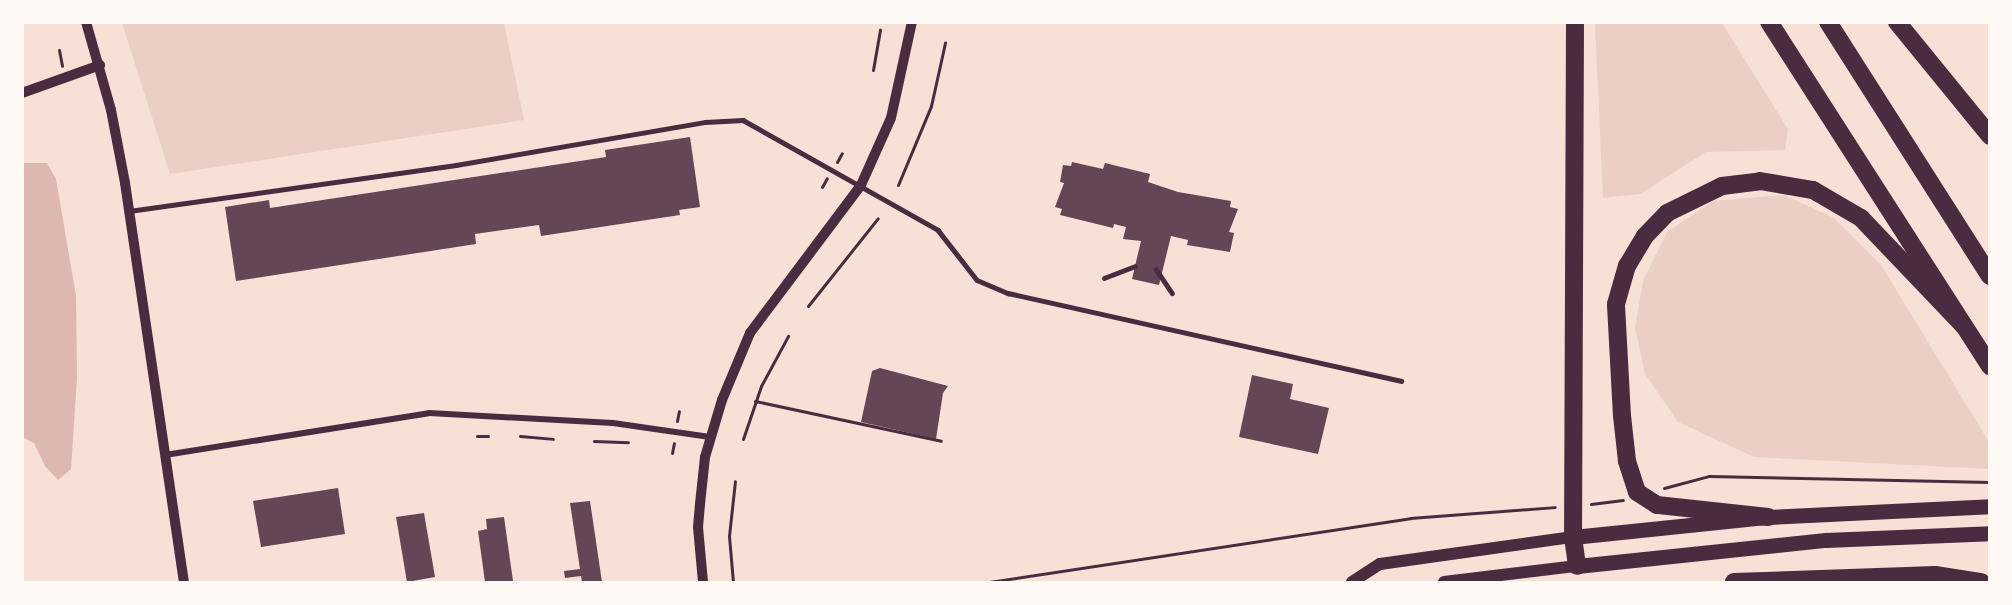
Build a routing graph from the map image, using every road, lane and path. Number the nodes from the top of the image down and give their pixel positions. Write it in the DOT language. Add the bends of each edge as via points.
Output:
graph roads {
  1 [pos="86,22"];
  2 [pos="912,22"];
  3 [pos="1575,22"];
  4 [pos="1769,22"];
  5 [pos="1827,22"];
  6 [pos="1897,22"];
  7 [pos="880,30"];
  8 [pos="945,44"];
  9 [pos="100,65"];
  10 [pos="873,70"];
  11 [pos="22,93"];
  12 [pos="1989,136"];
  13 [pos="861,185"];
  14 [pos="898,186"];
  15 [pos="129,211"];
  16 [pos="878,218"];
  17 [pos="1135,266"];
  18 [pos="1156,269"];
  19 [pos="1989,276"];
  20 [pos="1104,278"];
  21 [pos="1172,294"];
  22 [pos="808,306"];
  23 [pos="1964,326"];
  24 [pos="788,336"];
  25 [pos="1989,366"];
  26 [pos="1401,381"];
  27 [pos="755,401"];
  28 [pos="477,436"];
  29 [pos="488,436"];
  30 [pos="520,436"];
  31 [pos="710,437"];
  32 [pos="553,439"];
  33 [pos="743,439"];
  34 [pos="594,441"];
  35 [pos="941,441"];
  36 [pos="628,442"];
  37 [pos="165,455"];
  38 [pos="735,481"];
  39 [pos="1989,482"];
  40 [pos="1662,489"];
  41 [pos="1618,502"];
  42 [pos="1592,504"];
  43 [pos="1989,506"];
  44 [pos="1552,508"];
  45 [pos="1768,517"];
  46 [pos="1989,533"];
  47 [pos="1573,537"];
  48 [pos="1577,566"];
  49 [pos="184,582"];
  50 [pos="704,582"];
  51 [pos="733,582"];
  52 [pos="989,582"];
  53 [pos="1352,582"];
  54 [pos="1444,582"];
  55 [pos="1734,582"];
  56 [pos="1981,582"];
  1 -- 9 [label="street"];
  2 -- 13 [label="street" via="891,118"];
  3 -- 47 [label="highway"];
  4 -- 23 [label="highway"];
  5 -- 19 [label="highway"];
  6 -- 12 [label="highway"];
  7 -- 10 [label="path"];
  8 -- 14 [label="path" via="931,106"];
  9 -- 11 [label="street"];
  9 -- 15 [label="street"];
  13 -- 15 [label="lane" via="744,120 705,122 467,164"];
  13 -- 26 [label="lane" via="938,230 977,280 1008,293"];
  13 -- 31 [label="street" via="750,333"];
  15 -- 37 [label="street"];
  16 -- 22 [label="path"];
  17 -- 20 [label="lane"];
  18 -- 21 [label="lane"];
  23 -- 25 [label="highway"];
  23 -- 45 [label="highway" via="1861,218 1813,190 1760,181 1722,186 1667,213 1645,236 1627,266 1616,304 1624,439 1637,492 1657,505"];
  24 -- 27 [label="path"];
  27 -- 33 [label="path"];
  27 -- 35 [label="path"];
  28 -- 29 [label="path"];
  30 -- 32 [label="path"];
  31 -- 37 [label="street" via="613,423 429,413"];
  31 -- 50 [label="street" via="698,527"];
  34 -- 36 [label="path"];
  37 -- 49 [label="street"];
  38 -- 51 [label="path" via="729,536"];
  39 -- 40 [label="path" via="1709,476"];
  41 -- 42 [label="path"];
  43 -- 45 [label="main road"];
  44 -- 52 [label="path" via="1410,518"];
  45 -- 47 [label="main road"];
  46 -- 48 [label="main road" via="1792,542"];
  47 -- 48 [label="highway"];
  47 -- 53 [label="main road" via="1380,564"];
  48 -- 54 [label="main road"];
  55 -- 56 [label="highway" via="1935,575"];
}
